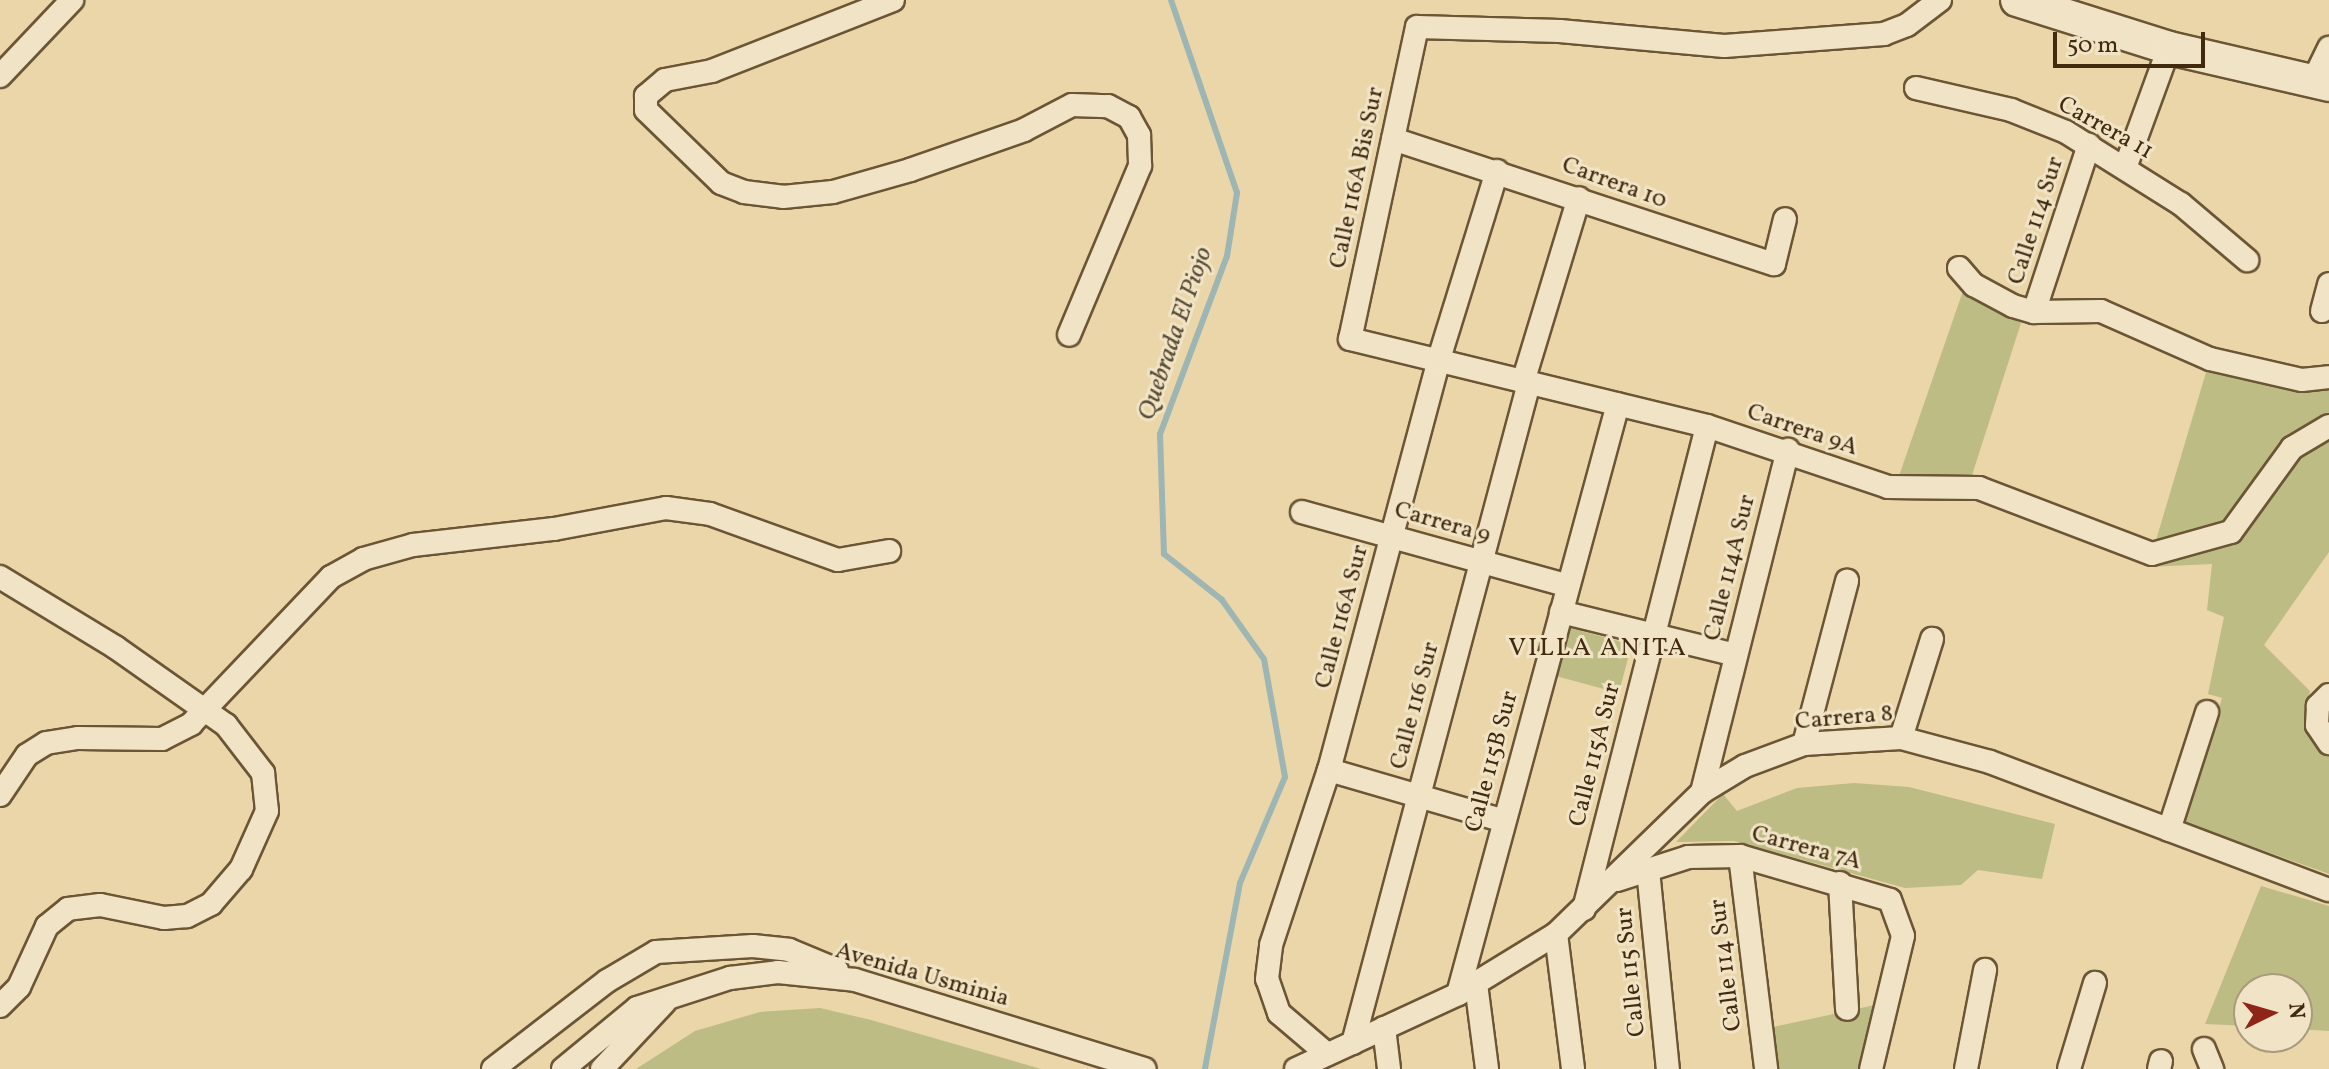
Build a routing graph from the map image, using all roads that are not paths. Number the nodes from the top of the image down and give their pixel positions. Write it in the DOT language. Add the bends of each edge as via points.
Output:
graph roads {
  1 [pos="72,0"];
  2 [pos="893,0"];
  3 [pos="1940,0"];
  4 [pos="2017,0"];
  5 [pos="2169,48"];
  6 [pos="2329,48"];
  7 [pos="0,76"];
  8 [pos="2321,83"];
  9 [pos="1916,88"];
  10 [pos="1393,139"];
  11 [pos="2089,145"];
  12 [pos="2125,168"];
  13 [pos="1497,171"];
  14 [pos="1579,198"];
  15 [pos="1785,219"];
  16 [pos="2247,260"];
  17 [pos="1959,268"];
  18 [pos="2329,284"];
  19 [pos="2322,311"];
  20 [pos="2034,312"];
  21 [pos="1069,335"];
  22 [pos="1350,339"];
  23 [pos="1438,362"];
  24 [pos="2329,377"];
  25 [pos="1526,383"];
  26 [pos="1618,404"];
  27 [pos="1707,426"];
  28 [pos="2329,426"];
  29 [pos="1788,450"];
  30 [pos="1302,512"];
  31 [pos="1391,537"];
  32 [pos="889,551"];
  33 [pos="1481,562"];
  34 [pos="0,577"];
  35 [pos="1847,581"];
  36 [pos="1568,586"];
  37 [pos="1561,612"];
  38 [pos="1654,634"];
  39 [pos="1932,639"];
  40 [pos="1736,655"];
  41 [pos="2324,701"];
  42 [pos="207,710"];
  43 [pos="2207,712"];
  44 [pos="1901,738"];
  45 [pos="2329,743"];
  46 [pos="1804,744"];
  47 [pos="1329,770"];
  48 [pos="1702,792"];
  49 [pos="0,795"];
  50 [pos="1418,798"];
  51 [pos="1504,821"];
  52 [pos="2169,830"];
  53 [pos="1740,856"];
  54 [pos="1648,870"];
  55 [pos="1615,881"];
  56 [pos="1840,883"];
  57 [pos="2329,890"];
  58 [pos="1583,911"];
  59 [pos="1556,934"];
  60 [pos="1985,970"];
  61 [pos="855,980"];
  62 [pos="2095,983"];
  63 [pos="1467,989"];
  64 [pos="673,994"];
  65 [pos="0,1006"];
  66 [pos="1847,1009"];
  67 [pos="1384,1028"];
  68 [pos="1353,1043"];
  69 [pos="1327,1054"];
  70 [pos="493,1069"];
  71 [pos="563,1069"];
  72 [pos="602,1069"];
  73 [pos="1145,1069"];
  74 [pos="1296,1069"];
  75 [pos="1389,1069"];
  76 [pos="1487,1069"];
  77 [pos="1573,1069"];
  78 [pos="1668,1069"];
  79 [pos="1766,1069"];
  80 [pos="1871,1069"];
  81 [pos="1966,1069"];
  82 [pos="2069,1069"];
  1 -- 7 [label="street"];
  2 -- 21 [label="street" via="712,71 665,80 646,96 646,110 721,183 783,197 833,192 910,170 1024,130 1072,105 1108,106 1129,117 1139,135 1140,166"];
  3 -- 10 [label="street, Calle 116A Bis Sur" via="1930,11 1884,34 1724,46 1560,31 1417,27"];
  4 -- 5 [label="main road"];
  5 -- 8 [label="main road"];
  5 -- 12 [label="street"];
  6 -- 8 [label="street"];
  9 -- 11 [label="street, Carrera 11" via="2011,110"];
  10 -- 13 [label="street, Carrera 10"];
  10 -- 22 [label="street, Calle 116A Bis Sur"];
  11 -- 12 [label="street, Carrera 11"];
  11 -- 20 [label="street, Calle 114 Sur"];
  12 -- 16 [label="street, Carrera 11" via="2181,204"];
  13 -- 14 [label="street, Carrera 10"];
  13 -- 23 [label="street, Calle 116A Sur"];
  14 -- 15 [label="street, Carrera 10" via="1774,264"];
  14 -- 25 [label="street, Calle 116 Sur"];
  17 -- 20 [label="street" via="1974,285"];
  18 -- 19 [label="street"];
  20 -- 24 [label="street" via="2101,311 2210,359 2302,380"];
  22 -- 23 [label="street, Carrera 9A"];
  23 -- 25 [label="street, Carrera 9A"];
  23 -- 31 [label="street, Calle 116A Sur"];
  25 -- 26 [label="street, Carrera 9A"];
  25 -- 33 [label="street, Calle 116 Sur"];
  26 -- 27 [label="street, Carrera 9A"];
  26 -- 36 [label="street, Calle 115B Sur"];
  27 -- 29 [label="street, Carrera 9A"];
  27 -- 38 [label="street, Calle 115A Sur"];
  28 -- 29 [label="street, Carrera 9A" via="2292,448 2231,532 2152,554 1979,488 1888,487"];
  29 -- 40 [label="street, Calle 114A Sur"];
  30 -- 31 [label="street, Carrera 9"];
  31 -- 33 [label="street, Carrera 9"];
  31 -- 47 [label="street, Calle 116A Sur"];
  32 -- 42 [label="street" via="838,560 710,514 666,508 554,529 413,545 363,559 331,577"];
  33 -- 36 [label="street, Carrera 9"];
  33 -- 50 [label="street, Calle 116 Sur"];
  34 -- 42 [label="street"];
  35 -- 46 [label="street"];
  36 -- 37 [label="street, Calle 115B Sur"];
  37 -- 38 [label="street"];
  37 -- 51 [label="street, Calle 115B Sur"];
  38 -- 40 [label="street"];
  38 -- 58 [label="street, Calle 115A Sur"];
  39 -- 44 [label="street"];
  40 -- 48 [label="street, Calle 114A Sur"];
  41 -- 45 [label="street" via="2317,725"];
  42 -- 49 [label="street" via="162,739 46,743 27,755"];
  42 -- 65 [label="street" via="248,749 267,789 267,811 257,841 227,892 187,916 164,918 90,904 68,909 47,926 19,987"];
  43 -- 52 [label="street"];
  44 -- 46 [label="street, Carrera 8"];
  44 -- 52 [label="street, Carrera 8" via="1990,762"];
  46 -- 48 [label="street, Carrera 8" via="1745,766"];
  47 -- 50 [label="street"];
  47 -- 69 [label="street, Calle 116A Sur" via="1284,900 1267,979 1279,1013"];
  48 -- 55 [label="street, Carrera 8"];
  50 -- 51 [label="street"];
  50 -- 68 [label="street, Calle 116 Sur"];
  51 -- 63 [label="street, Calle 115B Sur"];
  52 -- 57 [label="street, Carrera 8"];
  53 -- 54 [label="street, Carrera 7A" via="1688,857"];
  53 -- 56 [label="street, Carrera 7A"];
  53 -- 79 [label="street, Calle 114 Sur"];
  54 -- 55 [label="street, Carrera 7A"];
  54 -- 78 [label="street, Calle 115 Sur"];
  55 -- 58 [label="street, Carrera 8"];
  56 -- 66 [label="street"];
  56 -- 80 [label="street, Carrera 7A" via="1890,900 1903,936"];
  58 -- 59 [label="street, Carrera 8"];
  59 -- 63 [label="street, Carrera 8"];
  59 -- 77 [label="street"];
  60 -- 81 [label="street"];
  61 -- 64 [label="street, Avenida Usminia" via="778,972"];
  61 -- 70 [label="street" via="789,950 699,946 656,952 594,990"];
  61 -- 73 [label="street, Avenida Usminia"];
  62 -- 82 [label="street"];
  63 -- 67 [label="street, Carrera 8"];
  63 -- 76 [label="street, Calle 115B Sur"];
  64 -- 71 [label="street, Avenida Usminia" via="614,1023"];
  64 -- 72 [label="street"];
  67 -- 68 [label="street, Carrera 8"];
  67 -- 75 [label="street"];
  68 -- 69 [label="street, Carrera 8"];
  69 -- 74 [label="street, Carrera 8"];
}
